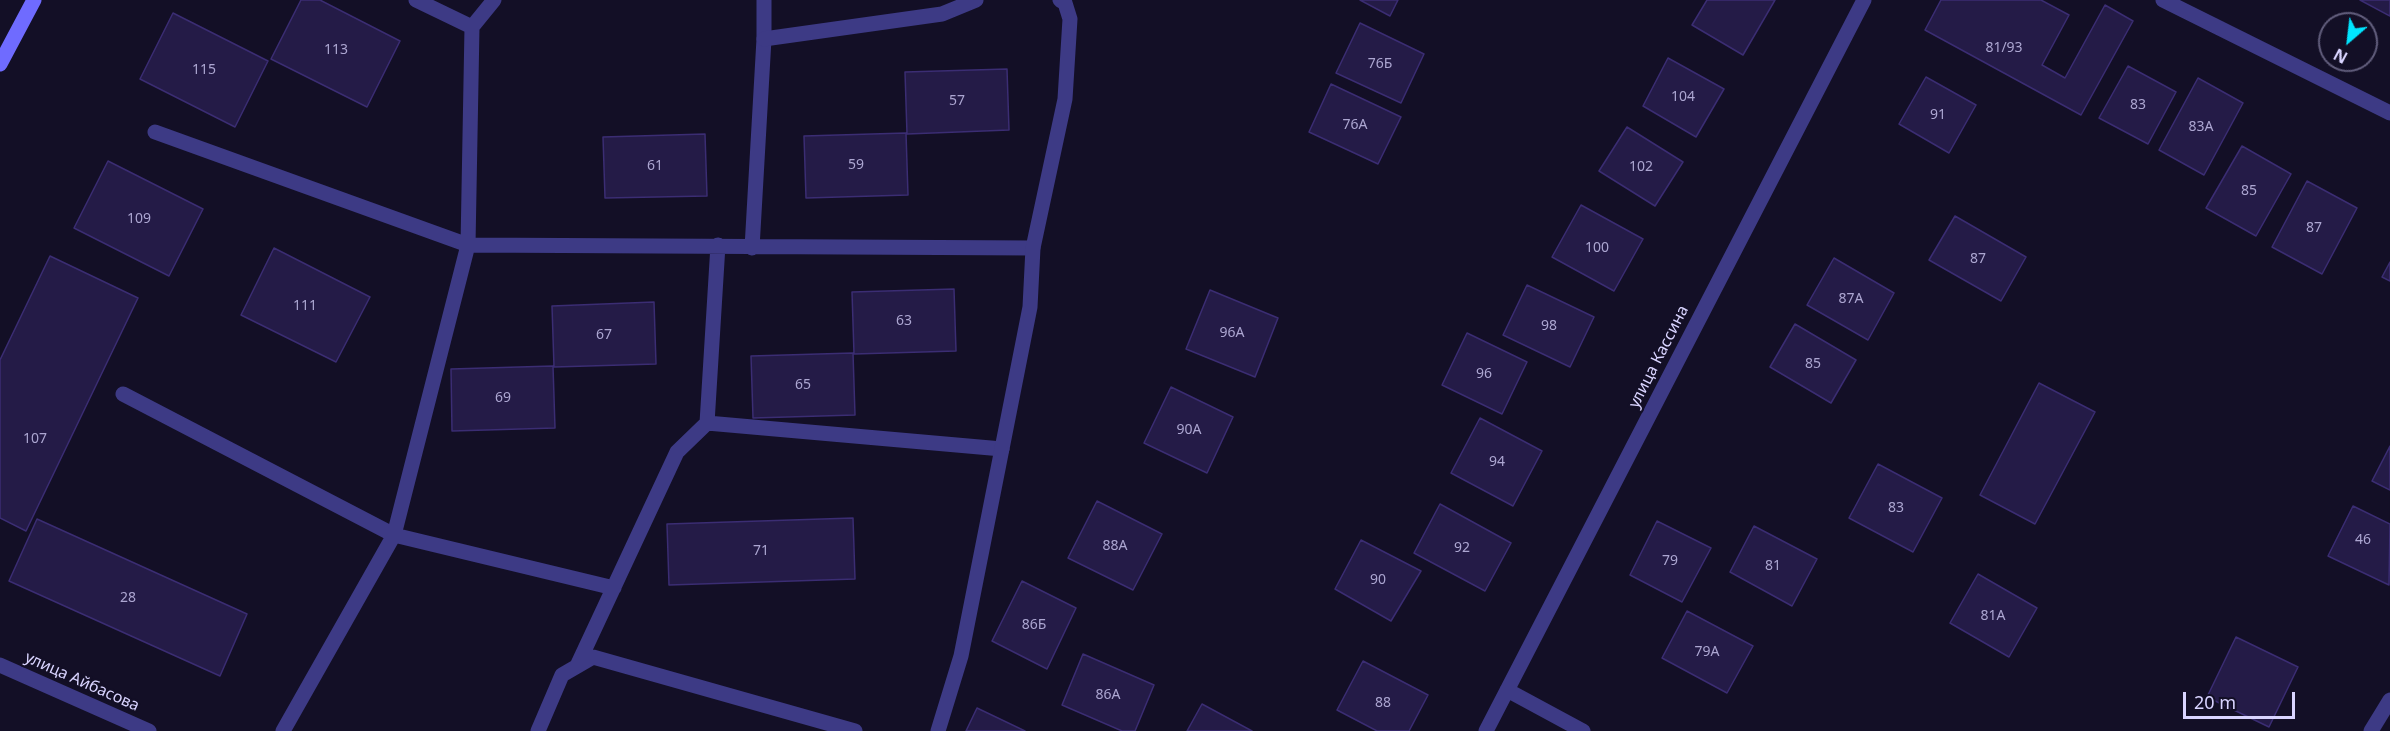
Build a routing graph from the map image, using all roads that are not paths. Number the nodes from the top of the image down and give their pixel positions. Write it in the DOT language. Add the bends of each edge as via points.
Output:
graph roads {
  1 [pos="34,0"];
  2 [pos="416,0"];
  3 [pos="494,0"];
  4 [pos="764,0"];
  5 [pos="976,0"];
  6 [pos="1060,0"];
  7 [pos="1864,0"];
  8 [pos="2163,0"];
  9 [pos="472,27"];
  10 [pos="764,39"];
  11 [pos="0,64"];
  12 [pos="2390,113"];
  13 [pos="155,132"];
  14 [pos="468,245"];
  15 [pos="718,245"];
  16 [pos="752,248"];
  17 [pos="1033,248"];
  18 [pos="123,394"];
  19 [pos="707,423"];
  20 [pos="1002,449"];
  21 [pos="394,535"];
  22 [pos="614,588"];
  23 [pos="0,665"];
  24 [pos="577,666"];
  25 [pos="1507,690"];
  26 [pos="2390,700"];
  27 [pos="149,731"];
  28 [pos="284,731"];
  29 [pos="538,731"];
  30 [pos="855,731"];
  31 [pos="938,731"];
  32 [pos="1486,731"];
  33 [pos="1583,731"];
  34 [pos="2371,731"];
  1 -- 11 [label="main road"];
  2 -- 9 [label="street"];
  3 -- 9 [label="street"];
  4 -- 10 [label="street"];
  5 -- 10 [label="street" via="942,14"];
  6 -- 17 [label="street" via="1065,3 1070,19 1065,99"];
  7 -- 25 [label="street, улица Кассина"];
  8 -- 12 [label="street"];
  9 -- 14 [label="street"];
  10 -- 16 [label="street"];
  13 -- 14 [label="street"];
  14 -- 15 [label="street"];
  14 -- 21 [label="street"];
  15 -- 16 [label="street"];
  15 -- 19 [label="street"];
  16 -- 17 [label="street"];
  17 -- 20 [label="street" via="1030,307"];
  18 -- 21 [label="street"];
  19 -- 20 [label="street"];
  19 -- 22 [label="street" via="677,453"];
  20 -- 31 [label="street" via="960,656"];
  21 -- 22 [label="street"];
  21 -- 28 [label="street"];
  22 -- 24 [label="street"];
  23 -- 27 [label="street, улица Айбасова"];
  24 -- 29 [label="street" via="562,675"];
  24 -- 30 [label="street" via="593,657"];
  25 -- 32 [label="street, улица Кассина"];
  25 -- 33 [label="street"];
  26 -- 34 [label="street"];
}
